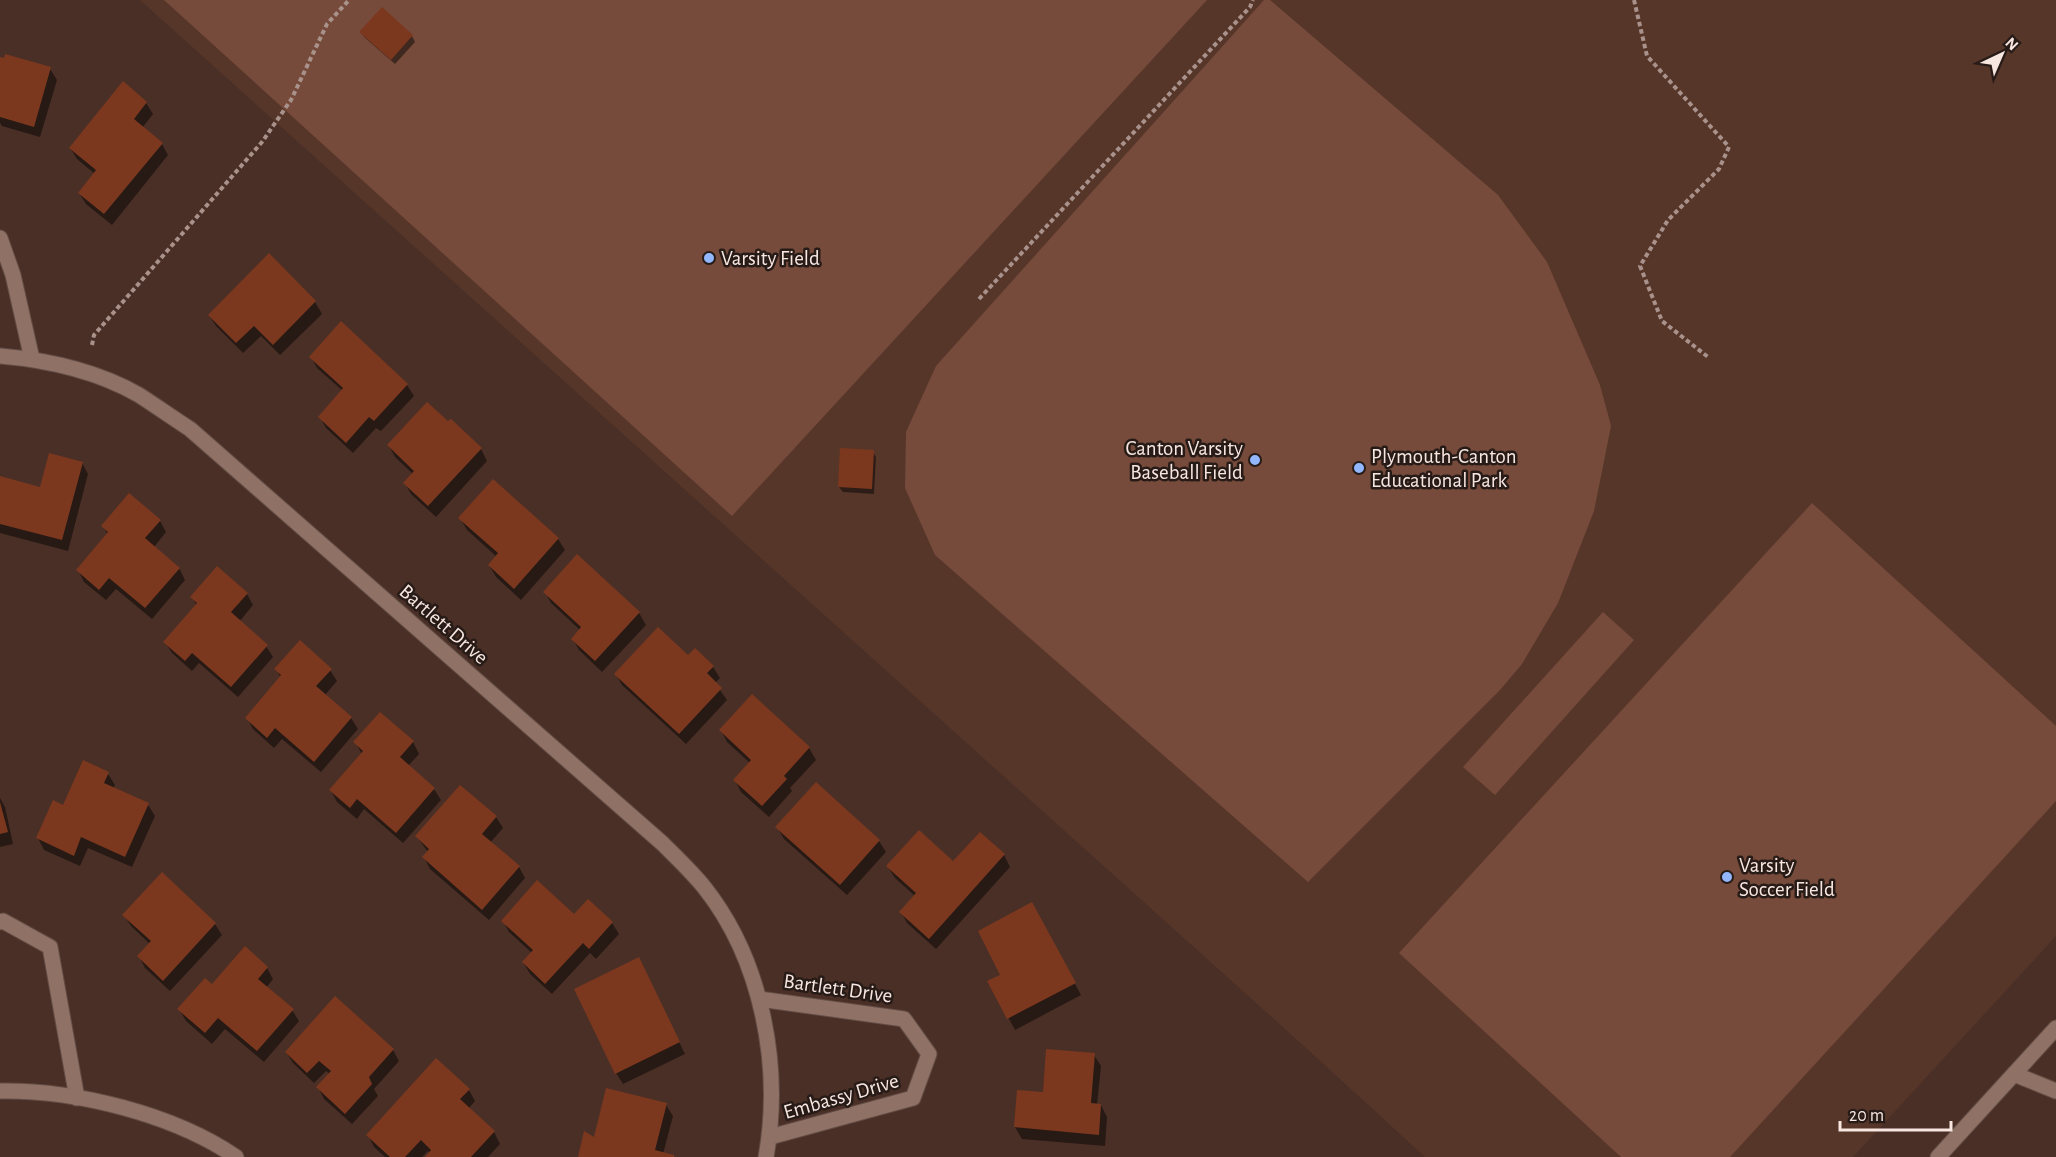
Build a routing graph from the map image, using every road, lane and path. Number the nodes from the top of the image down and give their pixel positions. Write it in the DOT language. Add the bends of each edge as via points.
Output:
graph roads {
  1 [pos="349,0"];
  2 [pos="1253,0"];
  3 [pos="1634,0"];
  4 [pos="0,238"];
  5 [pos="979,299"];
  6 [pos="0,356"];
  7 [pos="1708,357"];
  8 [pos="32,359"];
  9 [pos="87,373"];
  10 [pos="0,922"];
  11 [pos="759,999"];
  12 [pos="2056,1028"];
  13 [pos="929,1054"];
  14 [pos="2014,1074"];
  15 [pos="771,1079"];
  16 [pos="0,1090"];
  17 [pos="2056,1091"];
  18 [pos="77,1098"];
  19 [pos="770,1137"];
  20 [pos="236,1157"];
  21 [pos="766,1157"];
  22 [pos="1938,1157"];
  1 -- 9 [label="path" via="327,24 291,100 262,142 94,335"];
  2 -- 5 [label="path" via="1251,7"];
  3 -- 7 [label="path" via="1647,56 1729,147 1719,169 1668,220 1640,266 1662,321"];
  4 -- 8 [label="street" via="13,275"];
  6 -- 8 [label="street, Bartlett Drive"];
  8 -- 9 [label="street, Bartlett Drive"];
  9 -- 11 [label="street, Bartlett Drive" via="138,395 190,429 662,843 703,886 723,915 741,946"];
  10 -- 18 [label="street" via="50,947"];
  11 -- 13 [label="street, Bartlett Drive" via="904,1019"];
  11 -- 15 [label="street, Bartlett Drive"];
  12 -- 14 [label="street"];
  13 -- 19 [label="street, Embassy Drive" via="913,1098"];
  14 -- 17 [label="street"];
  14 -- 22 [label="street"];
  15 -- 19 [label="street, Embassy Drive"];
  16 -- 18 [label="street"];
  18 -- 20 [label="street" via="144,1114 184,1129"];
  19 -- 21 [label="street, Embassy Drive"];
}
